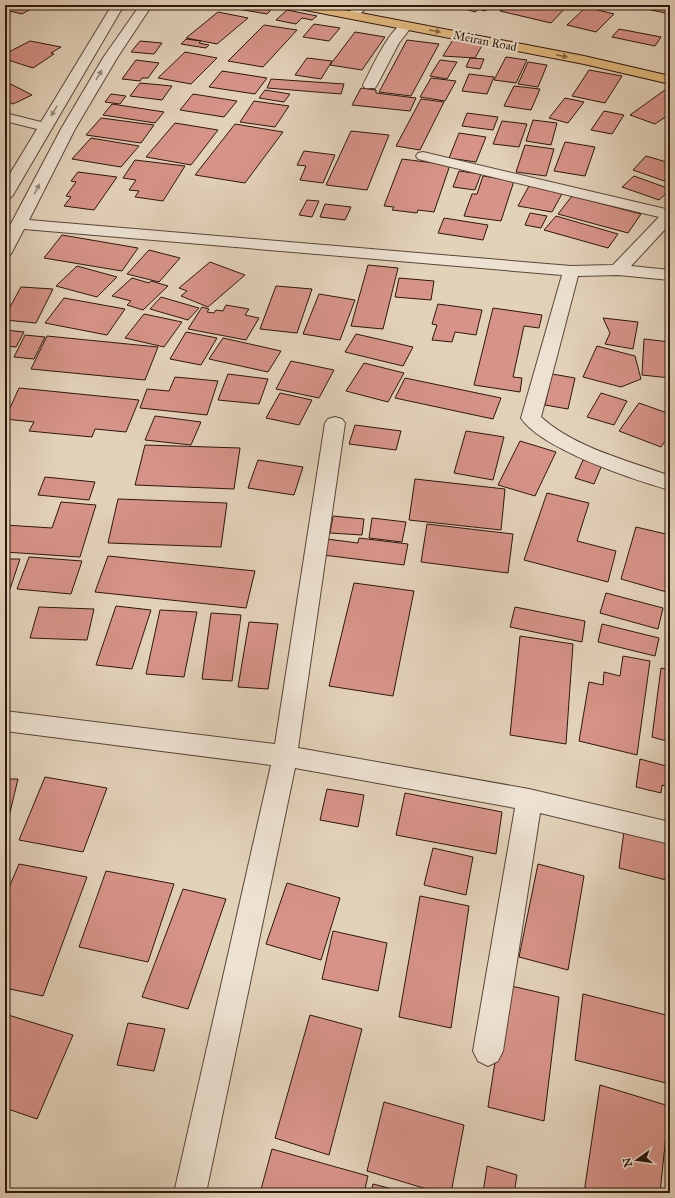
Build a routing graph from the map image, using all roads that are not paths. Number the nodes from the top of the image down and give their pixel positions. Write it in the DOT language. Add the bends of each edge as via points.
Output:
graph roads {
  1 [pos="118,5"];
  2 [pos="146,5"];
  3 [pos="300,5"];
  4 [pos="356,8"];
  5 [pos="406,26"];
  6 [pos="670,69"];
  7 [pos="670,80"];
  8 [pos="370,85"];
  9 [pos="5,117"];
  10 [pos="45,127"];
  11 [pos="423,156"];
  12 [pos="5,195"];
  13 [pos="670,215"];
  14 [pos="20,224"];
  15 [pos="5,251"];
  16 [pos="618,270"];
  17 [pos="572,271"];
  18 [pos="670,276"];
  19 [pos="335,423"];
  20 [pos="670,483"];
  21 [pos="5,721"];
  22 [pos="285,756"];
  23 [pos="529,800"];
  24 [pos="670,833"];
  25 [pos="488,1051"];
  26 [pos="190,1193"];
  1 -- 10 [label="street, one-way"];
  14 -- 2 [label="street, one-way" via="72,122 110,58"];
  3 -- 4 [label="main road, Meiran Road"];
  4 -- 5 [label="main road, Meiran Road"];
  4 -- 6 [label="main road, Meiran Road" via="598,52"];
  5 -- 7 [label="main road, Meiran Road, one-way" via="584,60"];
  5 -- 8 [label="street" via="393,42"];
  9 -- 10 [label="street"];
  10 -- 12 [label="street"];
  11 -- 13 [label="street"];
  13 -- 16 [label="street"];
  14 -- 15 [label="street"];
  14 -- 17 [label="street"];
  16 -- 17 [label="street"];
  16 -- 18 [label="street"];
  17 -- 20 [label="street" via="531,418 546,432 582,451"];
  19 -- 22 [label="street"];
  21 -- 22 [label="street"];
  22 -- 23 [label="street"];
  22 -- 26 [label="street"];
  23 -- 24 [label="street"];
  23 -- 25 [label="street"];
}
